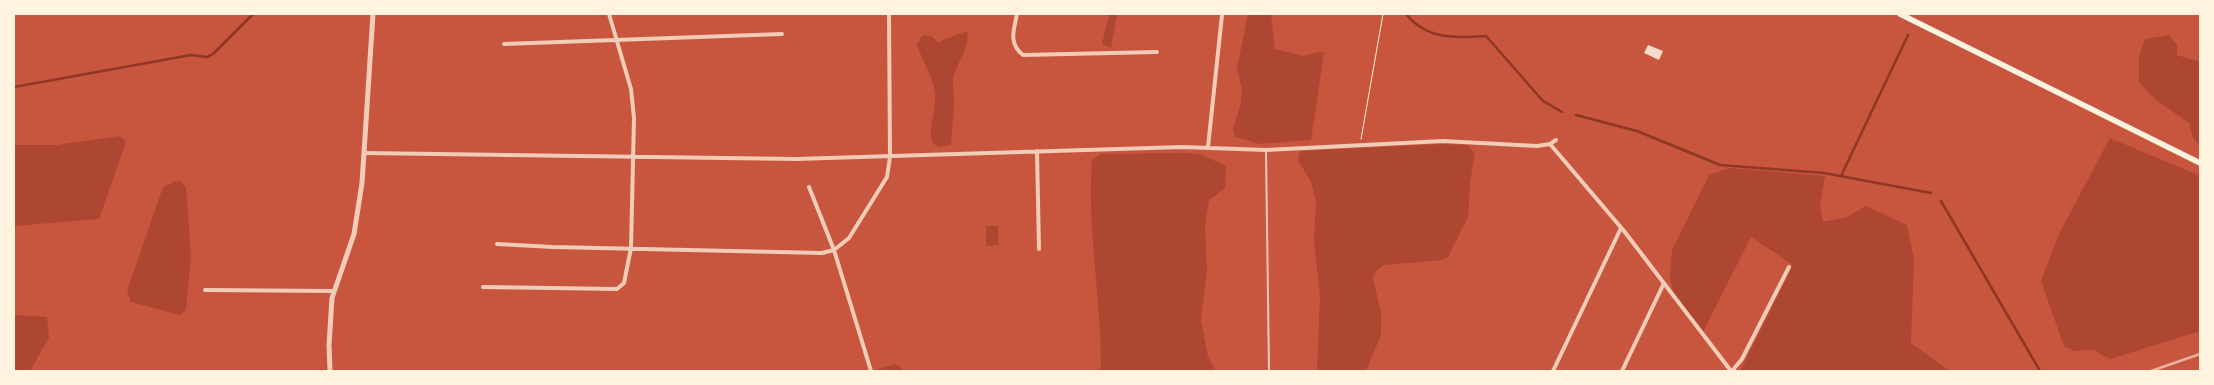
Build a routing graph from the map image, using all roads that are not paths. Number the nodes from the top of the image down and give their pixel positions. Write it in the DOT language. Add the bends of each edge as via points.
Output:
graph roads {
  1 [pos="373,14"];
  2 [pos="609,14"];
  3 [pos="889,14"];
  4 [pos="1017,14"];
  5 [pos="1900,14"];
  6 [pos="1222,15"];
  7 [pos="782,34"];
  8 [pos="616,39"];
  9 [pos="504,44"];
  10 [pos="1157,52"];
  11 [pos="1556,140"];
  12 [pos="1550,144"];
  13 [pos="1208,147"];
  14 [pos="1266,150"];
  15 [pos="1038,151"];
  16 [pos="364,153"];
  17 [pos="890,157"];
  18 [pos="632,158"];
  19 [pos="2200,163"];
  20 [pos="809,187"];
  21 [pos="1621,228"];
  22 [pos="497,244"];
  23 [pos="631,248"];
  24 [pos="1038,249"];
  25 [pos="834,250"];
  26 [pos="1789,267"];
  27 [pos="1664,283"];
  28 [pos="483,288"];
  29 [pos="205,290"];
  30 [pos="334,290"];
  31 [pos="330,371"];
  32 [pos="872,371"];
  33 [pos="1269,371"];
  34 [pos="1553,371"];
  35 [pos="1622,371"];
  36 [pos="1731,371"];
  1 -- 16 [label="street"];
  2 -- 8 [label="street"];
  3 -- 17 [label="street"];
  4 -- 10 [label="street" via="1012,42 1023,55"];
  5 -- 19 [label="main road"];
  6 -- 13 [label="street"];
  7 -- 8 [label="street"];
  8 -- 9 [label="street"];
  8 -- 18 [label="street" via="633,103"];
  11 -- 12 [label="street"];
  12 -- 14 [label="street" via="1510,146 1443,140"];
  12 -- 21 [label="street"];
  13 -- 14 [label="street"];
  13 -- 15 [label="street"];
  14 -- 33 [label="lane"];
  15 -- 17 [label="street"];
  15 -- 24 [label="street"];
  16 -- 18 [label="street"];
  16 -- 30 [label="street" via="356,225"];
  17 -- 18 [label="street"];
  17 -- 25 [label="street" via="887,177 849,238"];
  18 -- 23 [label="street"];
  20 -- 25 [label="street"];
  21 -- 27 [label="street"];
  21 -- 34 [label="street"];
  22 -- 23 [label="street"];
  23 -- 25 [label="street" via="822,253"];
  23 -- 28 [label="street" via="624,283 617,289"];
  25 -- 32 [label="street"];
  26 -- 36 [label="street" via="1742,359"];
  27 -- 35 [label="street"];
  27 -- 36 [label="street"];
  29 -- 30 [label="street"];
  30 -- 31 [label="street"];
}
